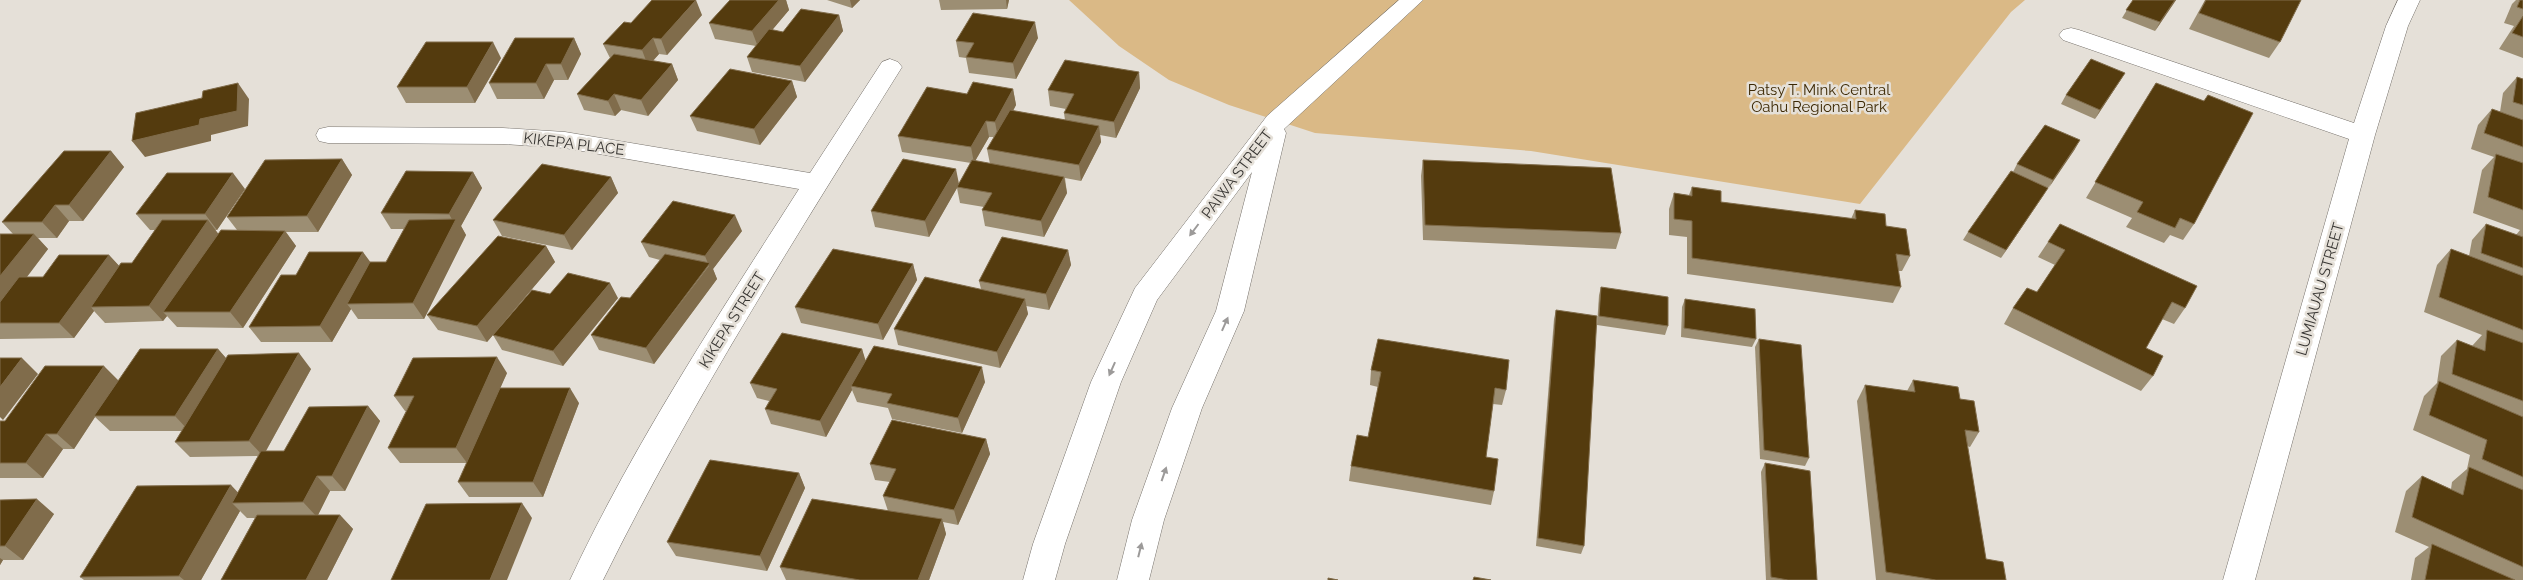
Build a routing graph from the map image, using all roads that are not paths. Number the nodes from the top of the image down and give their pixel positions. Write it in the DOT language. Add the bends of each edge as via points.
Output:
graph roads {
  1 [pos="1412,0"];
  2 [pos="2409,0"];
  3 [pos="2071,34"];
  4 [pos="890,68"];
  5 [pos="1276,122"];
  6 [pos="328,135"];
  7 [pos="2363,135"];
  8 [pos="817,183"];
  9 [pos="586,580"];
  10 [pos="1039,580"];
  11 [pos="1133,580"];
  12 [pos="2239,580"];
  1 -- 5 [label="street"];
  2 -- 7 [label="street, LUMIAUAU STREET" via="2397,26"];
  3 -- 7 [label="street"];
  4 -- 8 [label="street, KIKEPA STREET"];
  5 -- 10 [label="street, PAIWA STREET, one-way" via="1145,295 1106,382"];
  11 -- 5 [label="street, PAIWA STREET, one-way" via="1148,520 1187,408 1230,311"];
  6 -- 8 [label="street, KIKEPA PLACE" via="503,136 565,140"];
  7 -- 12 [label="street, LUMIAUAU STREET"];
  8 -- 9 [label="street, KIKEPA STREET" via="669,424 627,497"];
}
